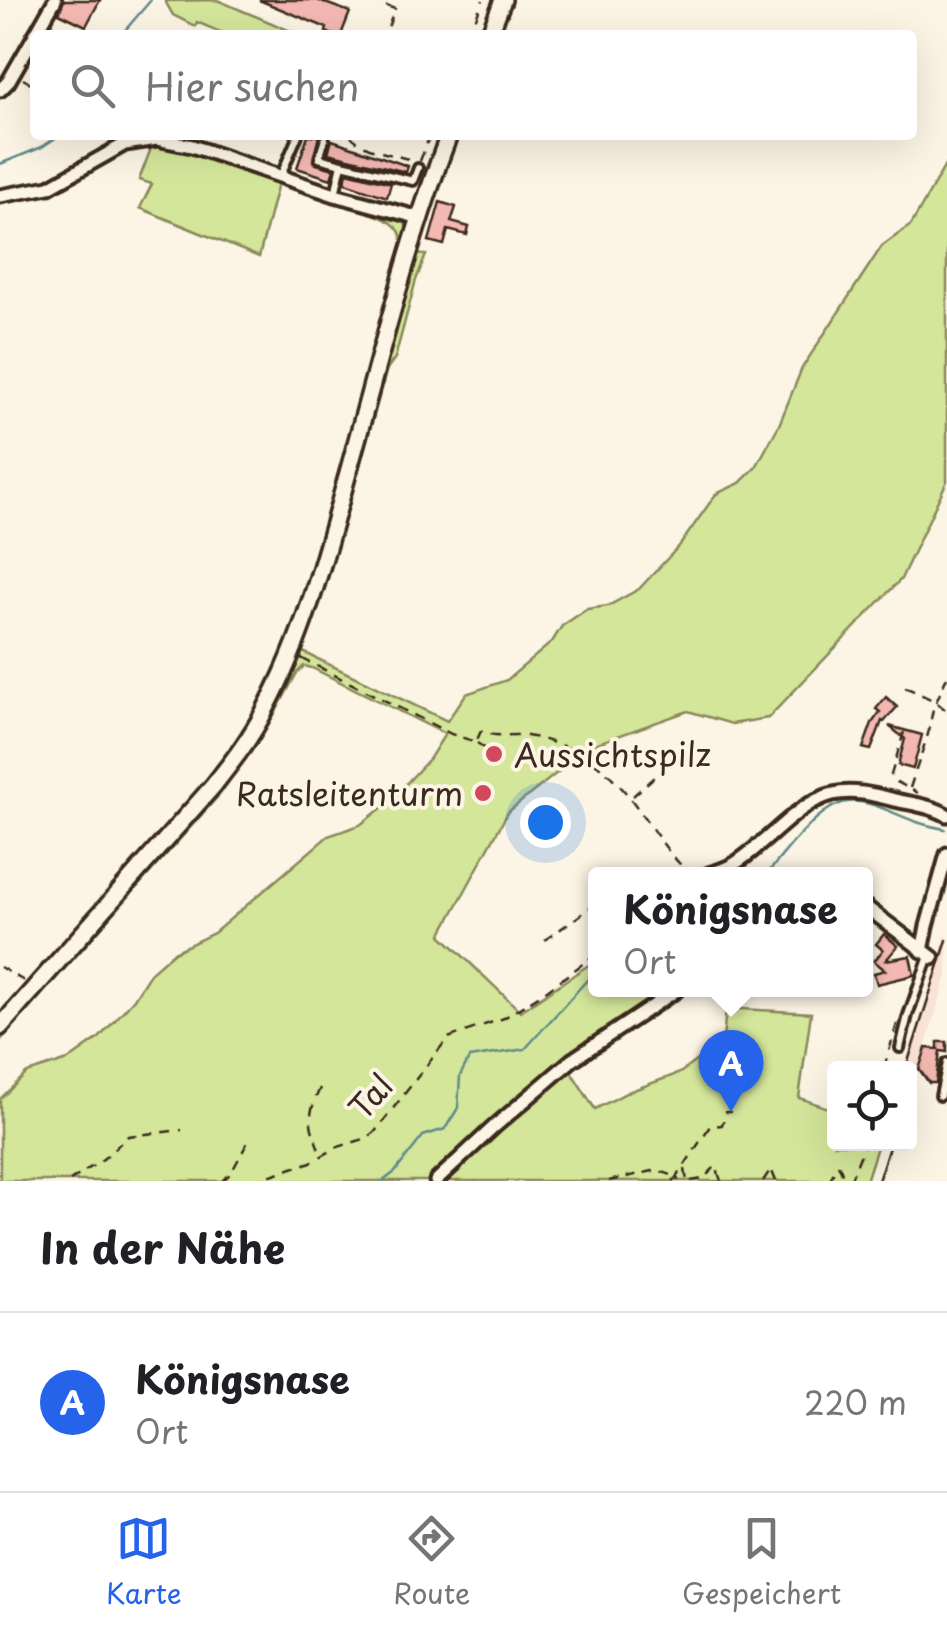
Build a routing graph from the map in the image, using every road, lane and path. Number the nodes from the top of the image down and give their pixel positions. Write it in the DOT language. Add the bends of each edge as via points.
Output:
graph roads {
  1 [pos="55,0"];
  2 [pos="369,0"];
  3 [pos="483,0"];
  4 [pos="504,0"];
  5 [pos="38,30"];
  6 [pos="387,30"];
  7 [pos="471,30"];
  8 [pos="491,30"];
  9 [pos="30,44"];
  10 [pos="13,74"];
  11 [pos="30,83"];
  12 [pos="0,90"];
  13 [pos="296,140"];
  14 [pos="325,140"];
  15 [pos="353,140"];
  16 [pos="428,140"];
  17 [pos="447,140"];
  18 [pos="342,164"];
  19 [pos="418,168"];
  20 [pos="280,177"];
  21 [pos="335,195"];
  22 [pos="0,196"];
  23 [pos="420,218"];
  24 [pos="290,653"];
  25 [pos="947,677"];
  26 [pos="905,687"];
  27 [pos="936,700"];
  28 [pos="947,711"];
  29 [pos="904,732"];
  30 [pos="476,742"];
  31 [pos="685,749"];
  32 [pos="494,754"];
  33 [pos="910,788"];
  34 [pos="632,797"];
  35 [pos="926,797"];
  36 [pos="947,815"];
  37 [pos="947,854"];
  38 [pos="683,867"];
  39 [pos="727,867"];
  40 [pos="588,910"];
  41 [pos="873,912"];
  42 [pos="927,926"];
  43 [pos="901,934"];
  44 [pos="545,940"];
  45 [pos="928,955"];
  46 [pos="588,960"];
  47 [pos="0,966"];
  48 [pos="35,988"];
  49 [pos="666,997"];
  50 [pos="0,1027"];
  51 [pos="900,1048"];
  52 [pos="947,1063"];
  53 [pos="320,1088"];
  54 [pos="940,1096"];
  55 [pos="732,1112"];
  56 [pos="182,1130"];
  57 [pos="250,1140"];
  58 [pos="862,1151"];
  59 [pos="322,1156"];
  60 [pos="684,1168"];
  61 [pos="676,1180"];
  62 [pos="70,1181"];
  63 [pos="222,1181"];
  64 [pos="253,1181"];
  65 [pos="436,1181"];
  66 [pos="609,1181"];
  67 [pos="689,1181"];
  68 [pos="721,1181"];
  69 [pos="763,1181"];
  70 [pos="776,1181"];
  71 [pos="828,1181"];
  72 [pos="844,1181"];
  73 [pos="850,1181"];
  1 -- 5 [label="street"];
  2 -- 6 [label="path" via="395,9"];
  3 -- 7 [label="path"];
  4 -- 8 [label="main road"];
  9 -- 10 [label="street"];
  10 -- 11 [label="path"];
  10 -- 12 [label="street"];
  13 -- 20 [label="lane"];
  14 -- 18 [label="lane" via="318,158"];
  15 -- 16 [label="path" via="413,160 421,160"];
  17 -- 23 [label="main road"];
  18 -- 19 [label="lane" via="413,182"];
  18 -- 21 [label="lane"];
  20 -- 21 [label="street"];
  20 -- 22 [label="street" via="192,146 143,140 49,186"];
  21 -- 23 [label="street"];
  23 -- 24 [label="main road"];
  24 -- 30 [label="path"];
  24 -- 48 [label="main road" via="238,755"];
  25 -- 27 [label="path"];
  26 -- 27 [label="path"];
  27 -- 28 [label="path"];
  27 -- 33 [label="path"];
  29 -- 33 [label="path" via="890,775"];
  30 -- 32 [label="path"];
  30 -- 34 [label="path" via="481,731 571,749 600,765"];
  31 -- 34 [label="path"];
  33 -- 35 [label="path"];
  34 -- 38 [label="path" via="660,844"];
  36 -- 39 [label="street" via="872,795 833,794"];
  37 -- 42 [label="street"];
  40 -- 44 [label="path"];
  41 -- 43 [label="street"];
  42 -- 43 [label="street"];
  42 -- 45 [label="street"];
  43 -- 45 [label="street"];
  45 -- 51 [label="lane"];
  46 -- 59 [label="path, Tal" via="504,1018 448,1038 374,1133"];
  47 -- 48 [label="path"];
  48 -- 50 [label="main road"];
  49 -- 65 [label="street" via="572,1060"];
  52 -- 54 [label="lane"];
  53 -- 59 [label="path" via="310,1112"];
  55 -- 60 [label="path" via="722,1125 712,1125"];
  56 -- 62 [label="path" via="128,1136"];
  57 -- 63 [label="path"];
  58 -- 73 [label="path"];
  59 -- 64 [label="path, Tal"];
  60 -- 61 [label="path"];
  60 -- 67 [label="path"];
  61 -- 66 [label="path" via="656,1170"];
  67 -- 68 [label="path" via="703,1179 716,1166"];
  69 -- 70 [label="path" via="771,1169"];
  71 -- 72 [label="path" via="838,1165"];
}
